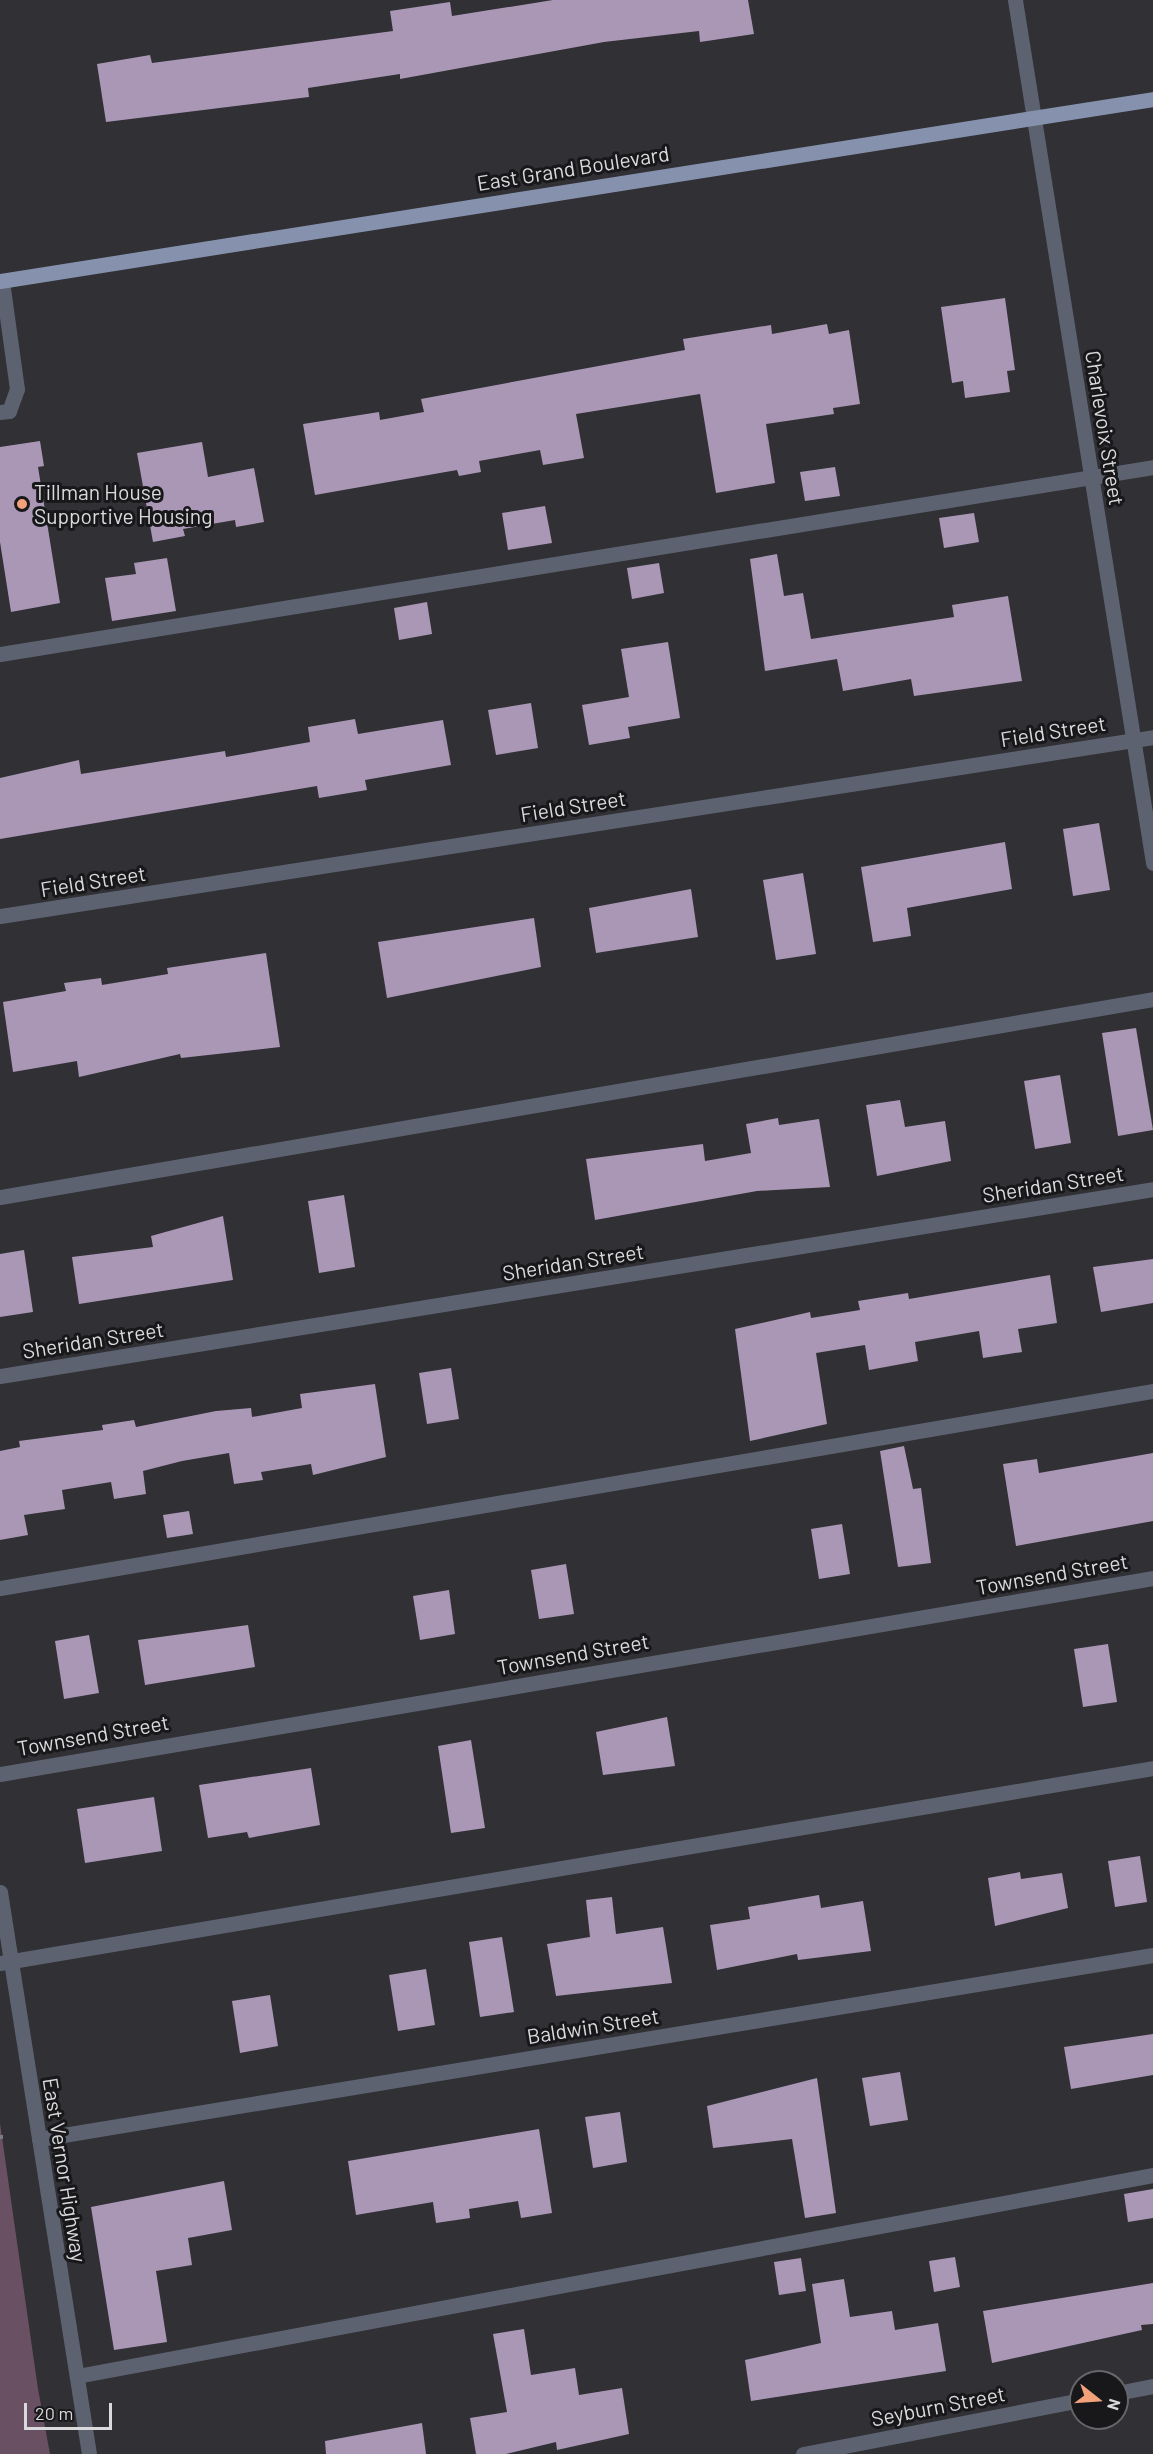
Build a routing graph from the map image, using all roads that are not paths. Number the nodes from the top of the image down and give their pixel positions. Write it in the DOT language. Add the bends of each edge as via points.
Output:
graph roads {
  1 [pos="1015,0"];
  2 [pos="1153,99"];
  3 [pos="1035,116"];
  4 [pos="1,281"];
  5 [pos="0,412"];
  6 [pos="1153,467"];
  7 [pos="1091,477"];
  8 [pos="0,654"];
  9 [pos="1153,737"];
  10 [pos="1133,740"];
  11 [pos="1153,863"];
  12 [pos="0,916"];
  13 [pos="1153,999"];
  14 [pos="1153,1189"];
  15 [pos="0,1197"];
  16 [pos="0,1377"];
  17 [pos="1153,1391"];
  18 [pos="1153,1578"];
  19 [pos="0,1588"];
  20 [pos="1153,1768"];
  21 [pos="0,1774"];
  22 [pos="0,1892"];
  23 [pos="1153,1955"];
  24 [pos="6,1962"];
  25 [pos="39,2139"];
  26 [pos="1153,2175"];
  27 [pos="77,2376"];
  28 [pos="1153,2386"];
  29 [pos="1129,2391"];
  30 [pos="1069,2402"];
  31 [pos="89,2454"];
  32 [pos="803,2454"];
  1 -- 3 [label="street, Charlevoix Street"];
  2 -- 3 [label="main road, East Grand Boulevard"];
  3 -- 4 [label="main road, East Grand Boulevard"];
  3 -- 7 [label="street, Charlevoix Street"];
  4 -- 5 [label="street" via="17,389 9,411"];
  6 -- 7 [label="street"];
  7 -- 8 [label="street"];
  7 -- 10 [label="street, Charlevoix Street"];
  9 -- 10 [label="street, Field Street"];
  10 -- 11 [label="street, Charlevoix Street"];
  10 -- 12 [label="street, Field Street"];
  13 -- 15 [label="street"];
  14 -- 16 [label="street, Sheridan Street"];
  17 -- 19 [label="street"];
  18 -- 21 [label="street, Townsend Street"];
  20 -- 24 [label="street"];
  22 -- 24 [label="street, East Vernor Highway"];
  23 -- 25 [label="street, Baldwin Street"];
  24 -- 25 [label="street, East Vernor Highway"];
  25 -- 27 [label="street, East Vernor Highway"];
  26 -- 27 [label="street"];
  27 -- 31 [label="street, East Vernor Highway"];
  28 -- 29 [label="street"];
  30 -- 32 [label="street, Seyburn Street"];
}
